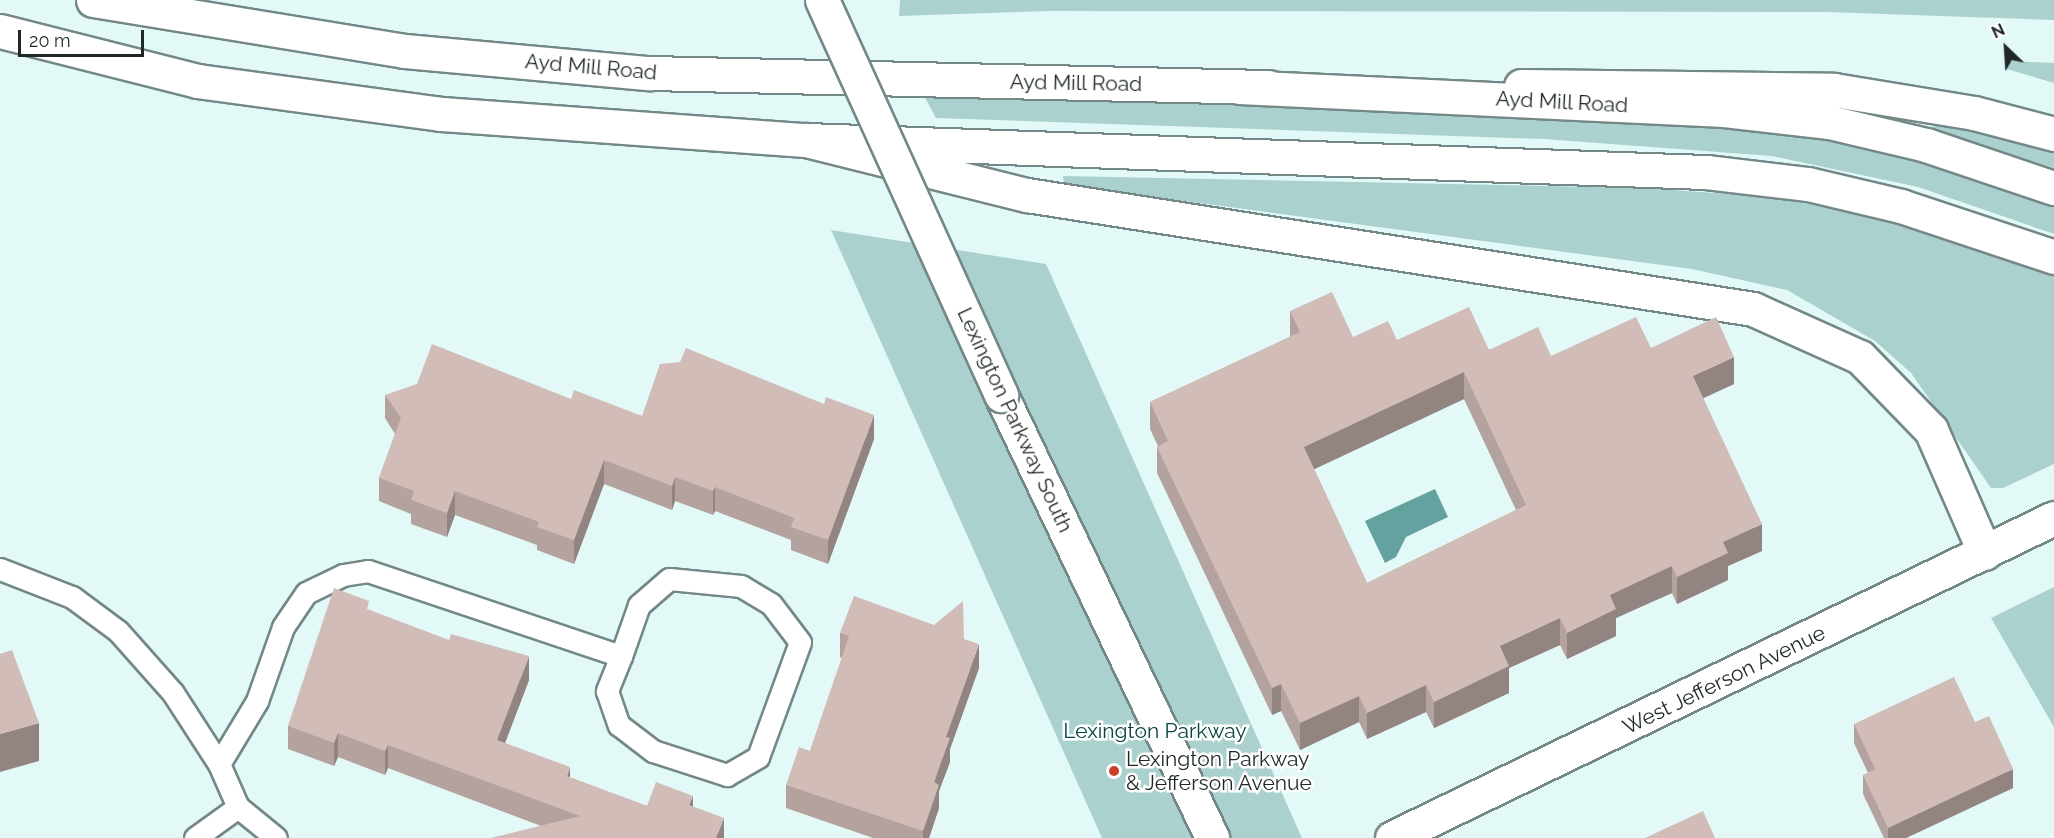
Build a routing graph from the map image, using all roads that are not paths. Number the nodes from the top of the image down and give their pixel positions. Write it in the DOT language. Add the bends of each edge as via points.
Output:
graph roads {
  1 [pos="93,0"];
  2 [pos="822,0"];
  3 [pos="0,31"];
  4 [pos="1239,87"];
  5 [pos="2054,134"];
  6 [pos="806,140"];
  7 [pos="2054,188"];
  8 [pos="2054,257"];
  9 [pos="2054,518"];
  10 [pos="1985,553"];
  11 [pos="0,569"];
  12 [pos="621,656"];
  13 [pos="219,764"];
  14 [pos="238,807"];
  15 [pos="195,838"];
  16 [pos="276,838"];
  17 [pos="1212,838"];
  18 [pos="1392,838"];
  1 -- 4 [label="main road, Ayd Mill Road" via="405,51 649,73"];
  2 -- 17 [label="main road, Lexington Parkway South, bridge" via="1001,395"];
  3 -- 6 [label="main road" via="198,81 441,114"];
  4 -- 5 [label="main road" via="1834,90 1974,113"];
  4 -- 7 [label="main road, Ayd Mill Road" via="1724,110 1829,122 1926,145"];
  6 -- 8 [label="main road" via="1706,172 1808,184 1901,206"];
  6 -- 10 [label="main road" via="1049,199 1754,309 1860,357 1931,430"];
  9 -- 10 [label="main road, West Jefferson Avenue"];
  10 -- 18 [label="main road, West Jefferson Avenue"];
  11 -- 13 [label="lane" via="72,597 118,631 173,693"];
  12 -- 12 [label="lane" via="607,691 619,725 653,751 727,775 758,757 800,642 771,604 741,586 669,579 639,605"];
  12 -- 13 [label="lane" via="368,571 343,575 306,593 283,627 258,701"];
  13 -- 14 [label="lane"];
  14 -- 15 [label="lane"];
  14 -- 16 [label="lane"];
}
